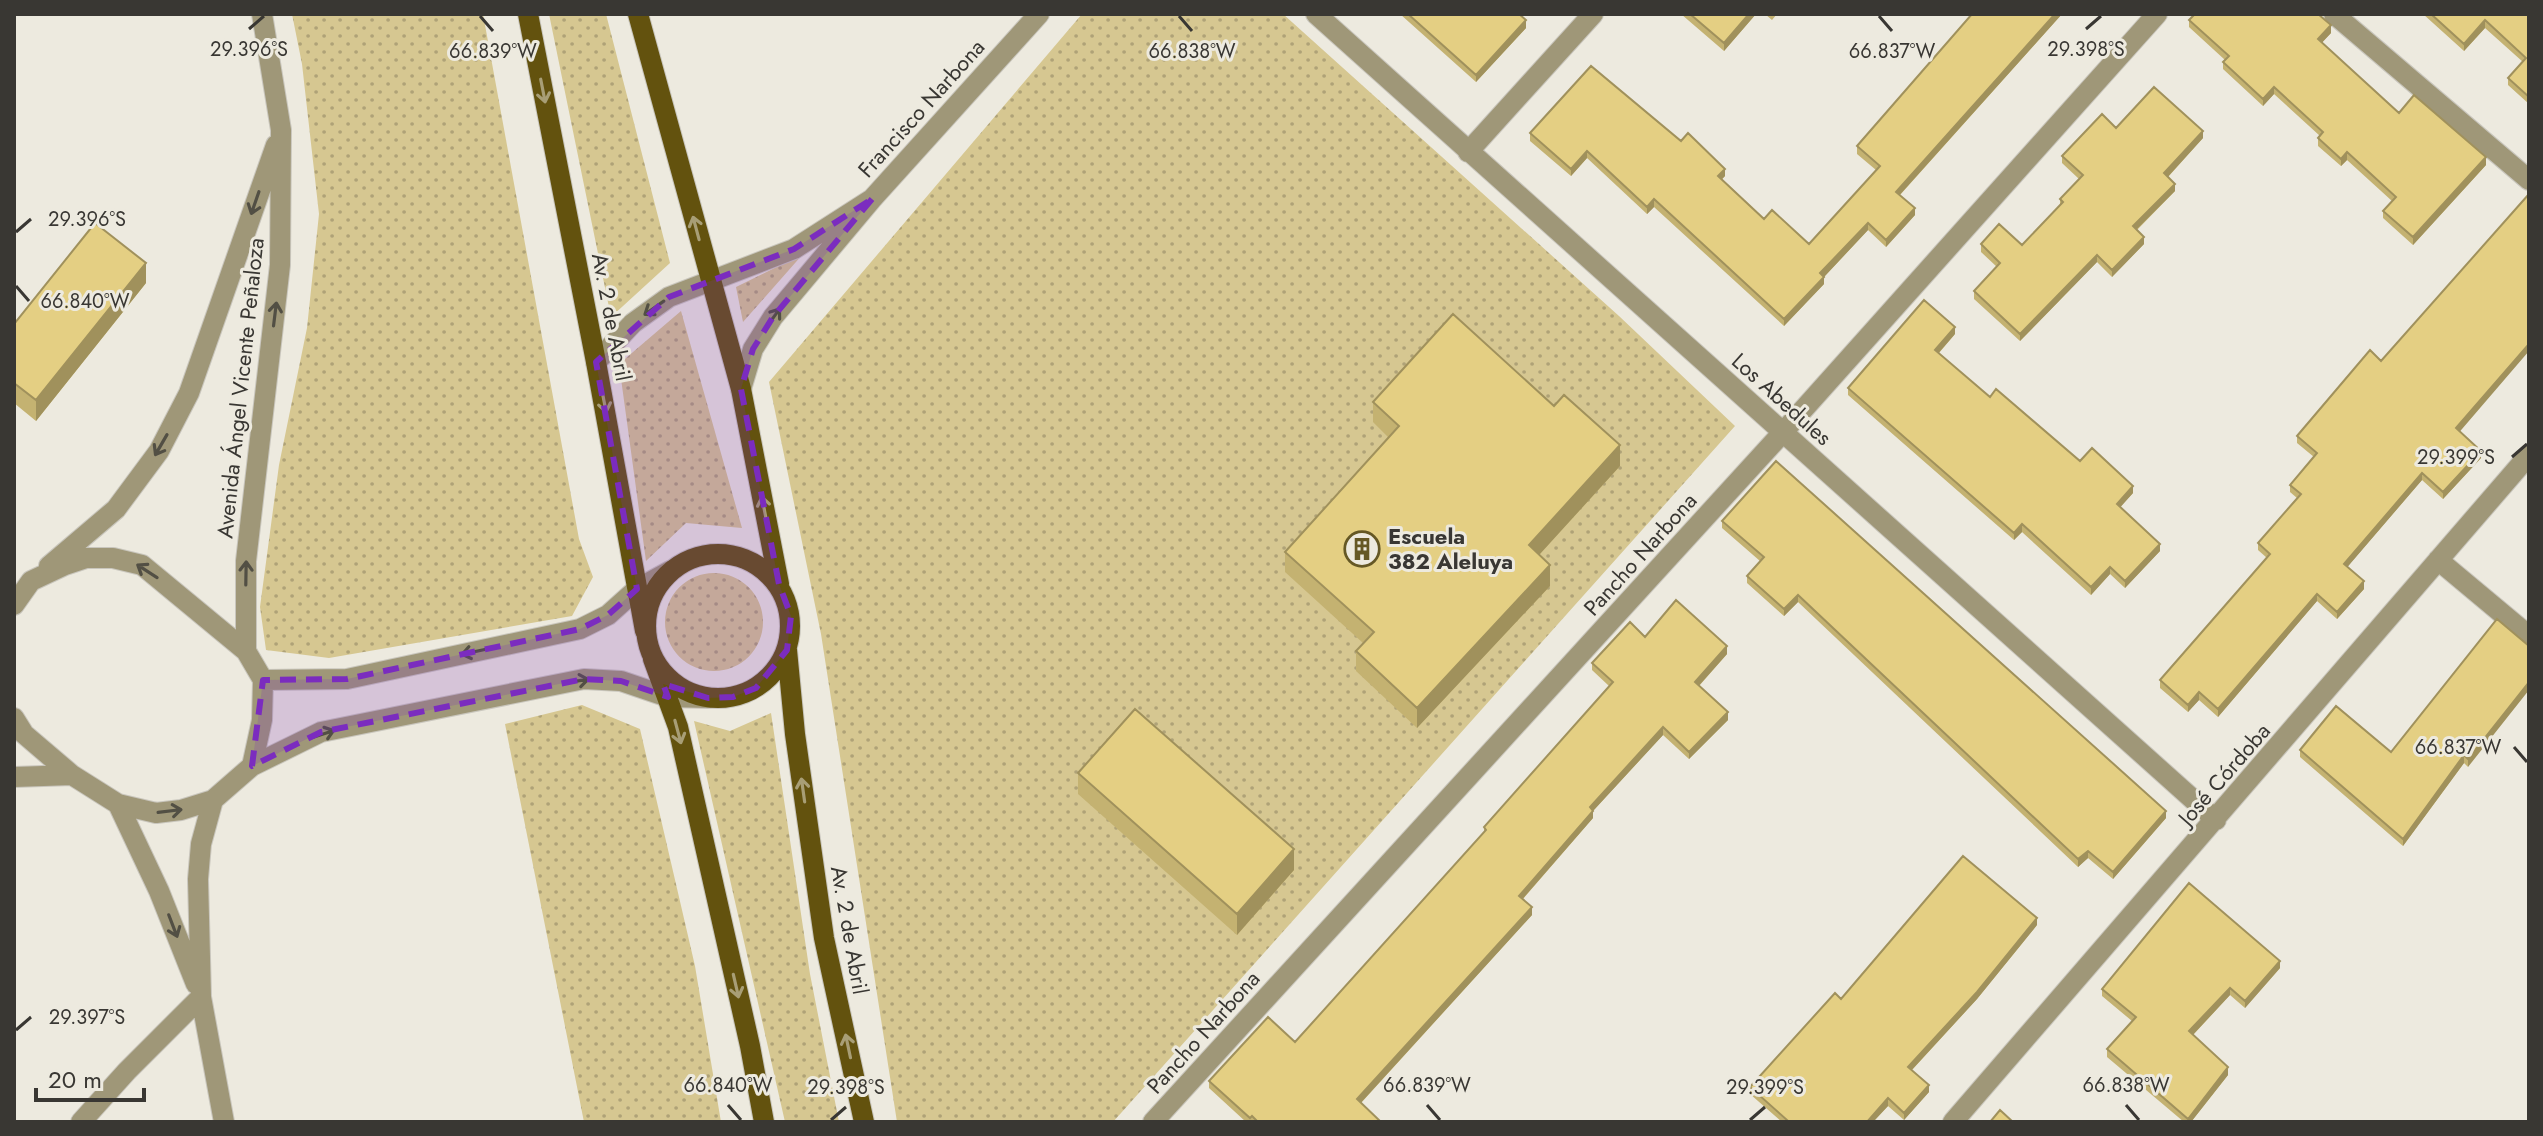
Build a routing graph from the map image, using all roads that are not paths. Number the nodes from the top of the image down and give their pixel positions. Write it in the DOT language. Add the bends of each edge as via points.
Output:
graph roads {
  1 [pos="262,14"];
  2 [pos="528,14"];
  3 [pos="638,14"];
  4 [pos="1039,14"];
  5 [pos="1316,14"];
  6 [pos="1593,14"];
  7 [pos="2157,14"];
  8 [pos="2334,14"];
  9 [pos="281,130"];
  10 [pos="1468,152"];
  11 [pos="2529,180"];
  12 [pos="872,199"];
  13 [pos="710,281"];
  14 [pos="596,362"];
  15 [pos="741,389"];
  16 [pos="1784,431"];
  17 [pos="2529,455"];
  18 [pos="2438,560"];
  19 [pos="670,571"];
  20 [pos="31,581"];
  21 [pos="779,584"];
  22 [pos="637,589"];
  23 [pos="14,605"];
  24 [pos="645,631"];
  25 [pos="2529,636"];
  26 [pos="787,650"];
  27 [pos="246,651"];
  28 [pos="653,659"];
  29 [pos="263,680"];
  30 [pos="668,697"];
  31 [pos="708,698"];
  32 [pos="14,718"];
  33 [pos="252,766"];
  34 [pos="72,775"];
  35 [pos="14,777"];
  36 [pos="213,800"];
  37 [pos="118,804"];
  38 [pos="2216,820"];
  39 [pos="201,997"];
  40 [pos="1163,1119"];
  41 [pos="81,1122"];
  42 [pos="224,1122"];
  43 [pos="764,1122"];
  44 [pos="864,1122"];
  45 [pos="1953,1122"];
  1 -- 9 [label="street"];
  2 -- 14 [label="main road, Av. 2 de Abril, one-way"];
  13 -- 3 [label="main road, one-way"];
  4 -- 12 [label="street, Francisco Narbona"];
  5 -- 10 [label="street, Los Abedules"];
  6 -- 10 [label="street"];
  7 -- 16 [label="street, Pancho Narbona"];
  8 -- 11 [label="street"];
  9 -- 20 [label="street, Avenida Ángel Vicente Peñaloza, one-way" via="189,393 159,451 116,509"];
  27 -- 9 [label="street, Avenida Ángel Vicente Peñaloza, one-way" via="246,561 280,265"];
  10 -- 16 [label="street, Los Abedules"];
  12 -- 13 [label="street, Francisco Narbona" via="794,249"];
  15 -- 12 [label="street, Francisco Narbona, one-way" via="753,349 773,317"];
  13 -- 14 [label="street, Francisco Narbona, one-way" via="669,297 633,323"];
  13 -- 15 [label="main road"];
  14 -- 22 [label="main road, Av. 2 de Abril, one-way"];
  21 -- 15 [label="main road, one-way"];
  16 -- 38 [label="street, Los Abedules"];
  16 -- 40 [label="street, Pancho Narbona"];
  17 -- 18 [label="street, José Córdoba"];
  18 -- 25 [label="street"];
  18 -- 38 [label="street, José Córdoba"];
  19 -- 21 [label="main road" via="707,553 727,553 747,558"];
  19 -- 22 [label="street"];
  19 -- 24 [label="main road" via="647,608"];
  20 -- 23 [label="street, Avenida Ángel Vicente Peñaloza"];
  27 -- 20 [label="street, Avenida Ángel Vicente Peñaloza, one-way" via="142,565 86,558"];
  21 -- 26 [label="main road" via="791,616"];
  22 -- 24 [label="main road, Av. 2 de Abril"];
  22 -- 29 [label="street, one-way" via="608,615 580,629 347,679"];
  24 -- 28 [label="main road"];
  26 -- 31 [label="main road" via="756,688 733,697"];
  44 -- 26 [label="main road, Av. 2 de Abril, one-way" via="824,938"];
  27 -- 29 [label="street, Avenida Ángel Vicente Peñaloza"];
  28 -- 30 [label="main road"];
  28 -- 31 [label="main road" via="685,691"];
  29 -- 33 [label="street" via="262,720"];
  30 -- 31 [label="street"];
  33 -- 30 [label="street, one-way" via="321,732 584,679 621,681"];
  30 -- 43 [label="main road, one-way"];
  32 -- 34 [label="street" via="24,734"];
  33 -- 36 [label="street"];
  34 -- 35 [label="street"];
  34 -- 37 [label="street"];
  37 -- 36 [label="street, one-way" via="156,813"];
  36 -- 39 [label="street" via="198,879"];
  37 -- 39 [label="street, one-way"];
  38 -- 45 [label="street, José Córdoba"];
  39 -- 41 [label="street"];
  39 -- 42 [label="street"];
}
